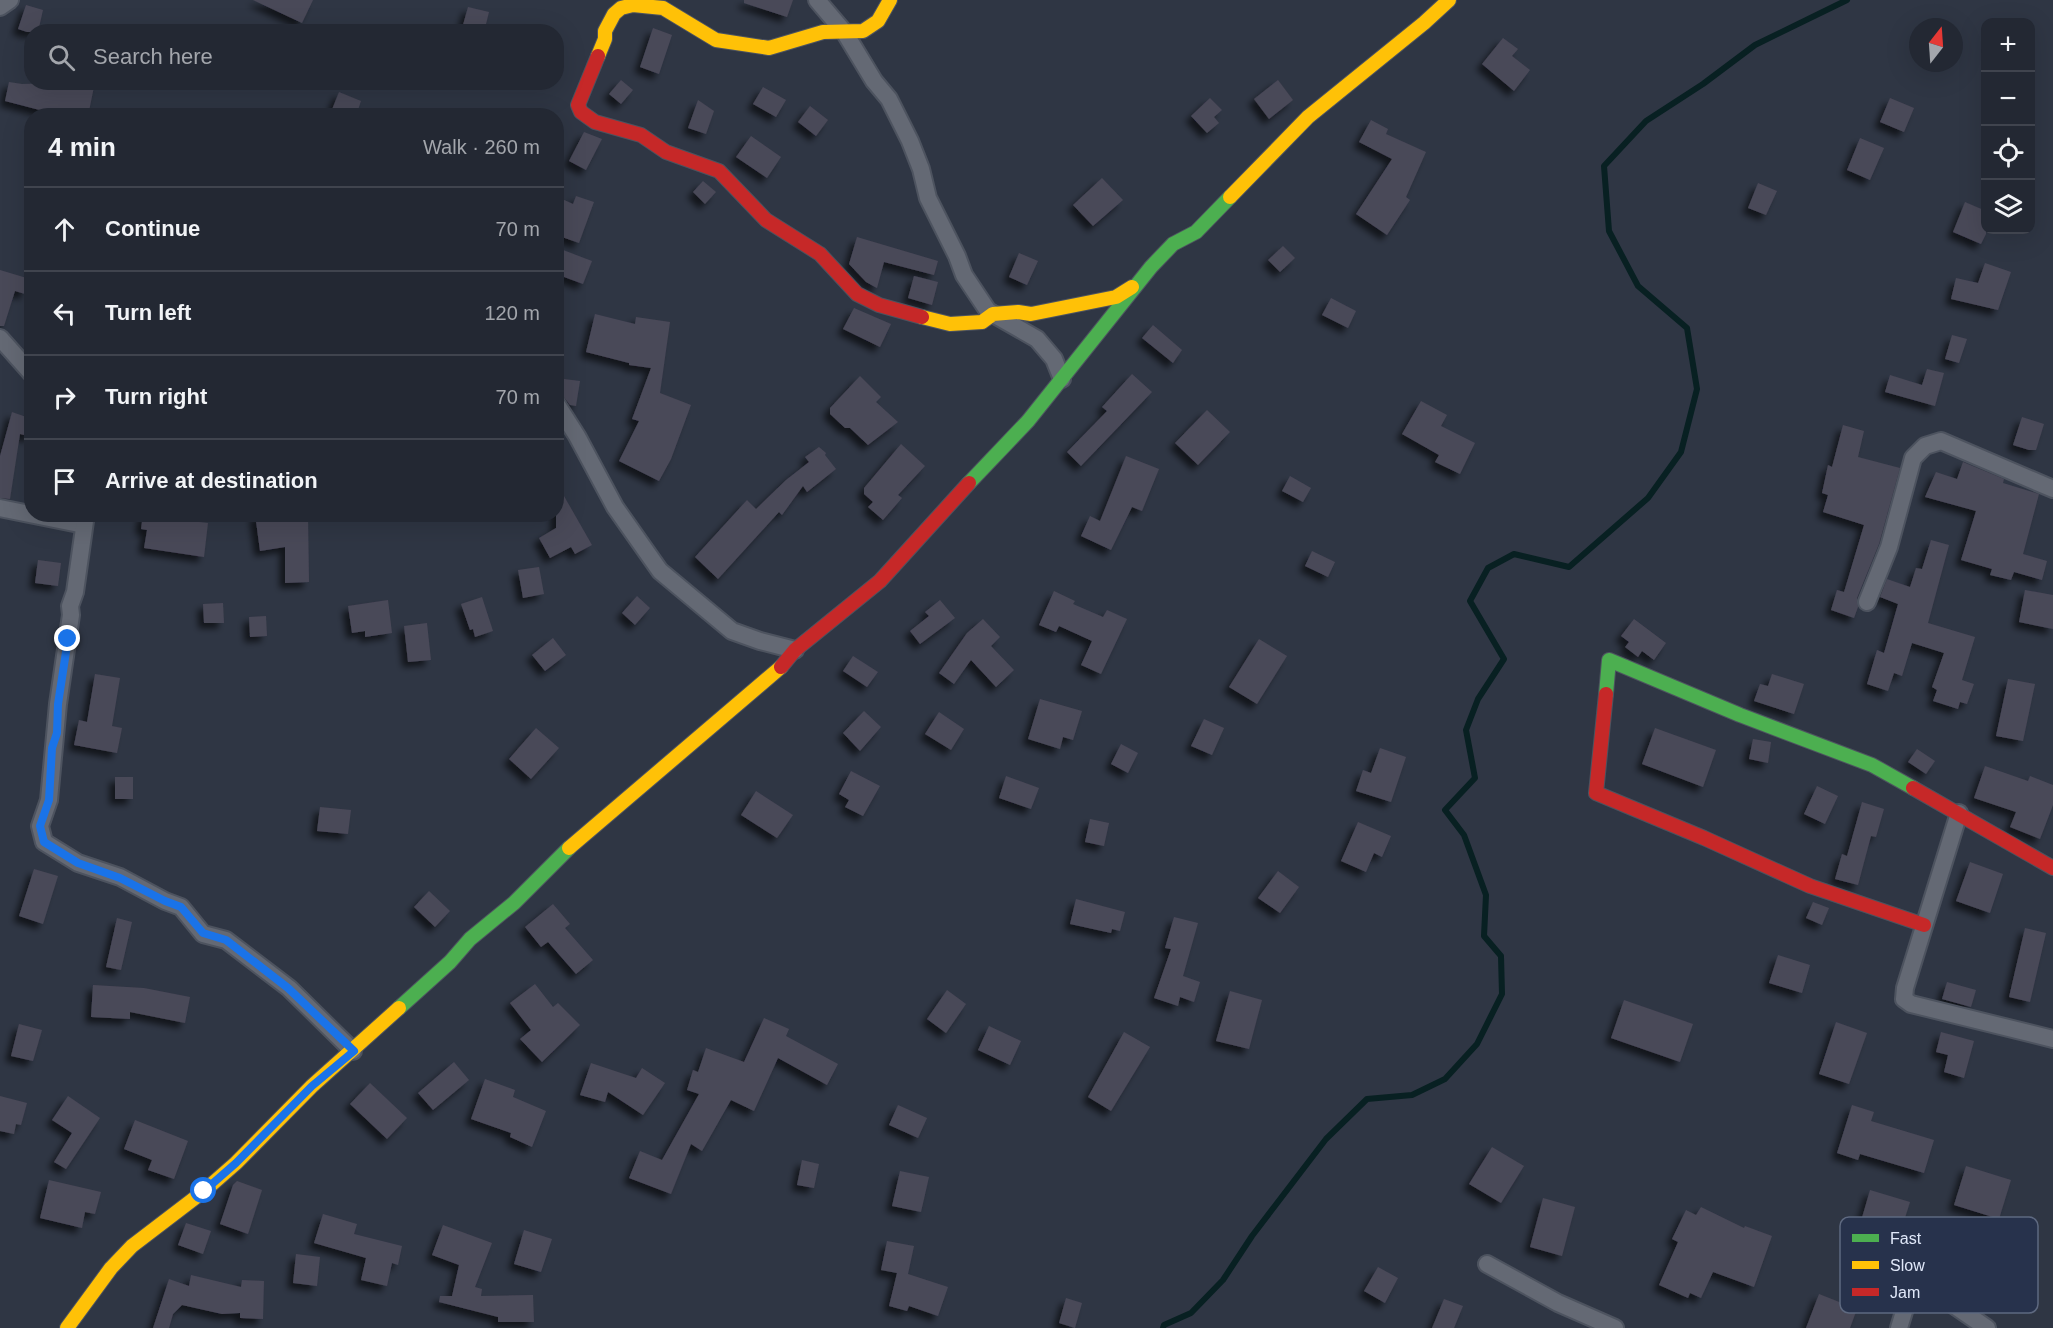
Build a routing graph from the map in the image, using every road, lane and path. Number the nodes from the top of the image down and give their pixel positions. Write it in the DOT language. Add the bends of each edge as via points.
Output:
graph roads {
  1 [pos="10,0"];
  2 [pos="817,0"];
  3 [pos="890,0"];
  4 [pos="1449,0"];
  5 [pos="0,7"];
  6 [pos="845,33"];
  7 [pos="1138,283"];
  8 [pos="993,314"];
  9 [pos="0,338"];
  10 [pos="24,365"];
  11 [pos="1062,379"];
  12 [pos="564,416"];
  13 [pos="2053,488"];
  14 [pos="0,508"];
  15 [pos="24,511"];
  16 [pos="85,522"];
  17 [pos="1867,602"];
  18 [pos="795,650"];
  19 [pos="1959,813"];
  20 [pos="2053,868"];
  21 [pos="1924,925"];
  22 [pos="2053,1039"];
  23 [pos="354,1051"];
  24 [pos="1486,1264"];
  25 [pos="1904,1313"];
  26 [pos="1965,1313"];
  27 [pos="67,1328"];
  28 [pos="1616,1328"];
  29 [pos="1899,1328"];
  30 [pos="1987,1328"];
  1 -- 5 [label="street"];
  2 -- 6 [label="street"];
  3 -- 6 [label="street" via="878,21 863,31"];
  4 -- 7 [label="street" via="1308,117 1196,232 1173,244"];
  6 -- 8 [label="street" via="889,99 964,275"];
  6 -- 8 [label="street" via="823,32 769,48 741,45 716,40 663,8 621,8 605,31 579,111 719,171 766,220 820,254 857,294 879,305 950,324 982,321"];
  7 -- 8 [label="street" via="1116,297 1031,314"];
  7 -- 11 [label="street"];
  8 -- 11 [label="street" via="1037,339 1054,359"];
  9 -- 10 [label="street"];
  11 -- 18 [label="street" via="1029,421 880,581"];
  12 -- 18 [label="street" via="615,507 660,571 732,631"];
  13 -- 17 [label="street" via="1941,441 1925,446 1913,458 1889,547"];
  14 -- 15 [label="street"];
  16 -- 23 [label="street" via="70,606 49,800 40,826 44,842 78,863 181,907 203,933 226,940 288,988"];
  18 -- 23 [label="street" via="777,672 559,857"];
  19 -- 20 [label="street"];
  19 -- 21 [label="street"];
  19 -- 21 [label="street" via="1872,765 1609,660 1596,793 1810,886"];
  21 -- 22 [label="street" via="1904,999 1911,1004"];
  23 -- 27 [label="street" via="312,1086 236,1163 132,1246"];
  24 -- 28 [label="street" via="1558,1303"];
  25 -- 29 [label="street"];
  26 -- 30 [label="street"];
}
